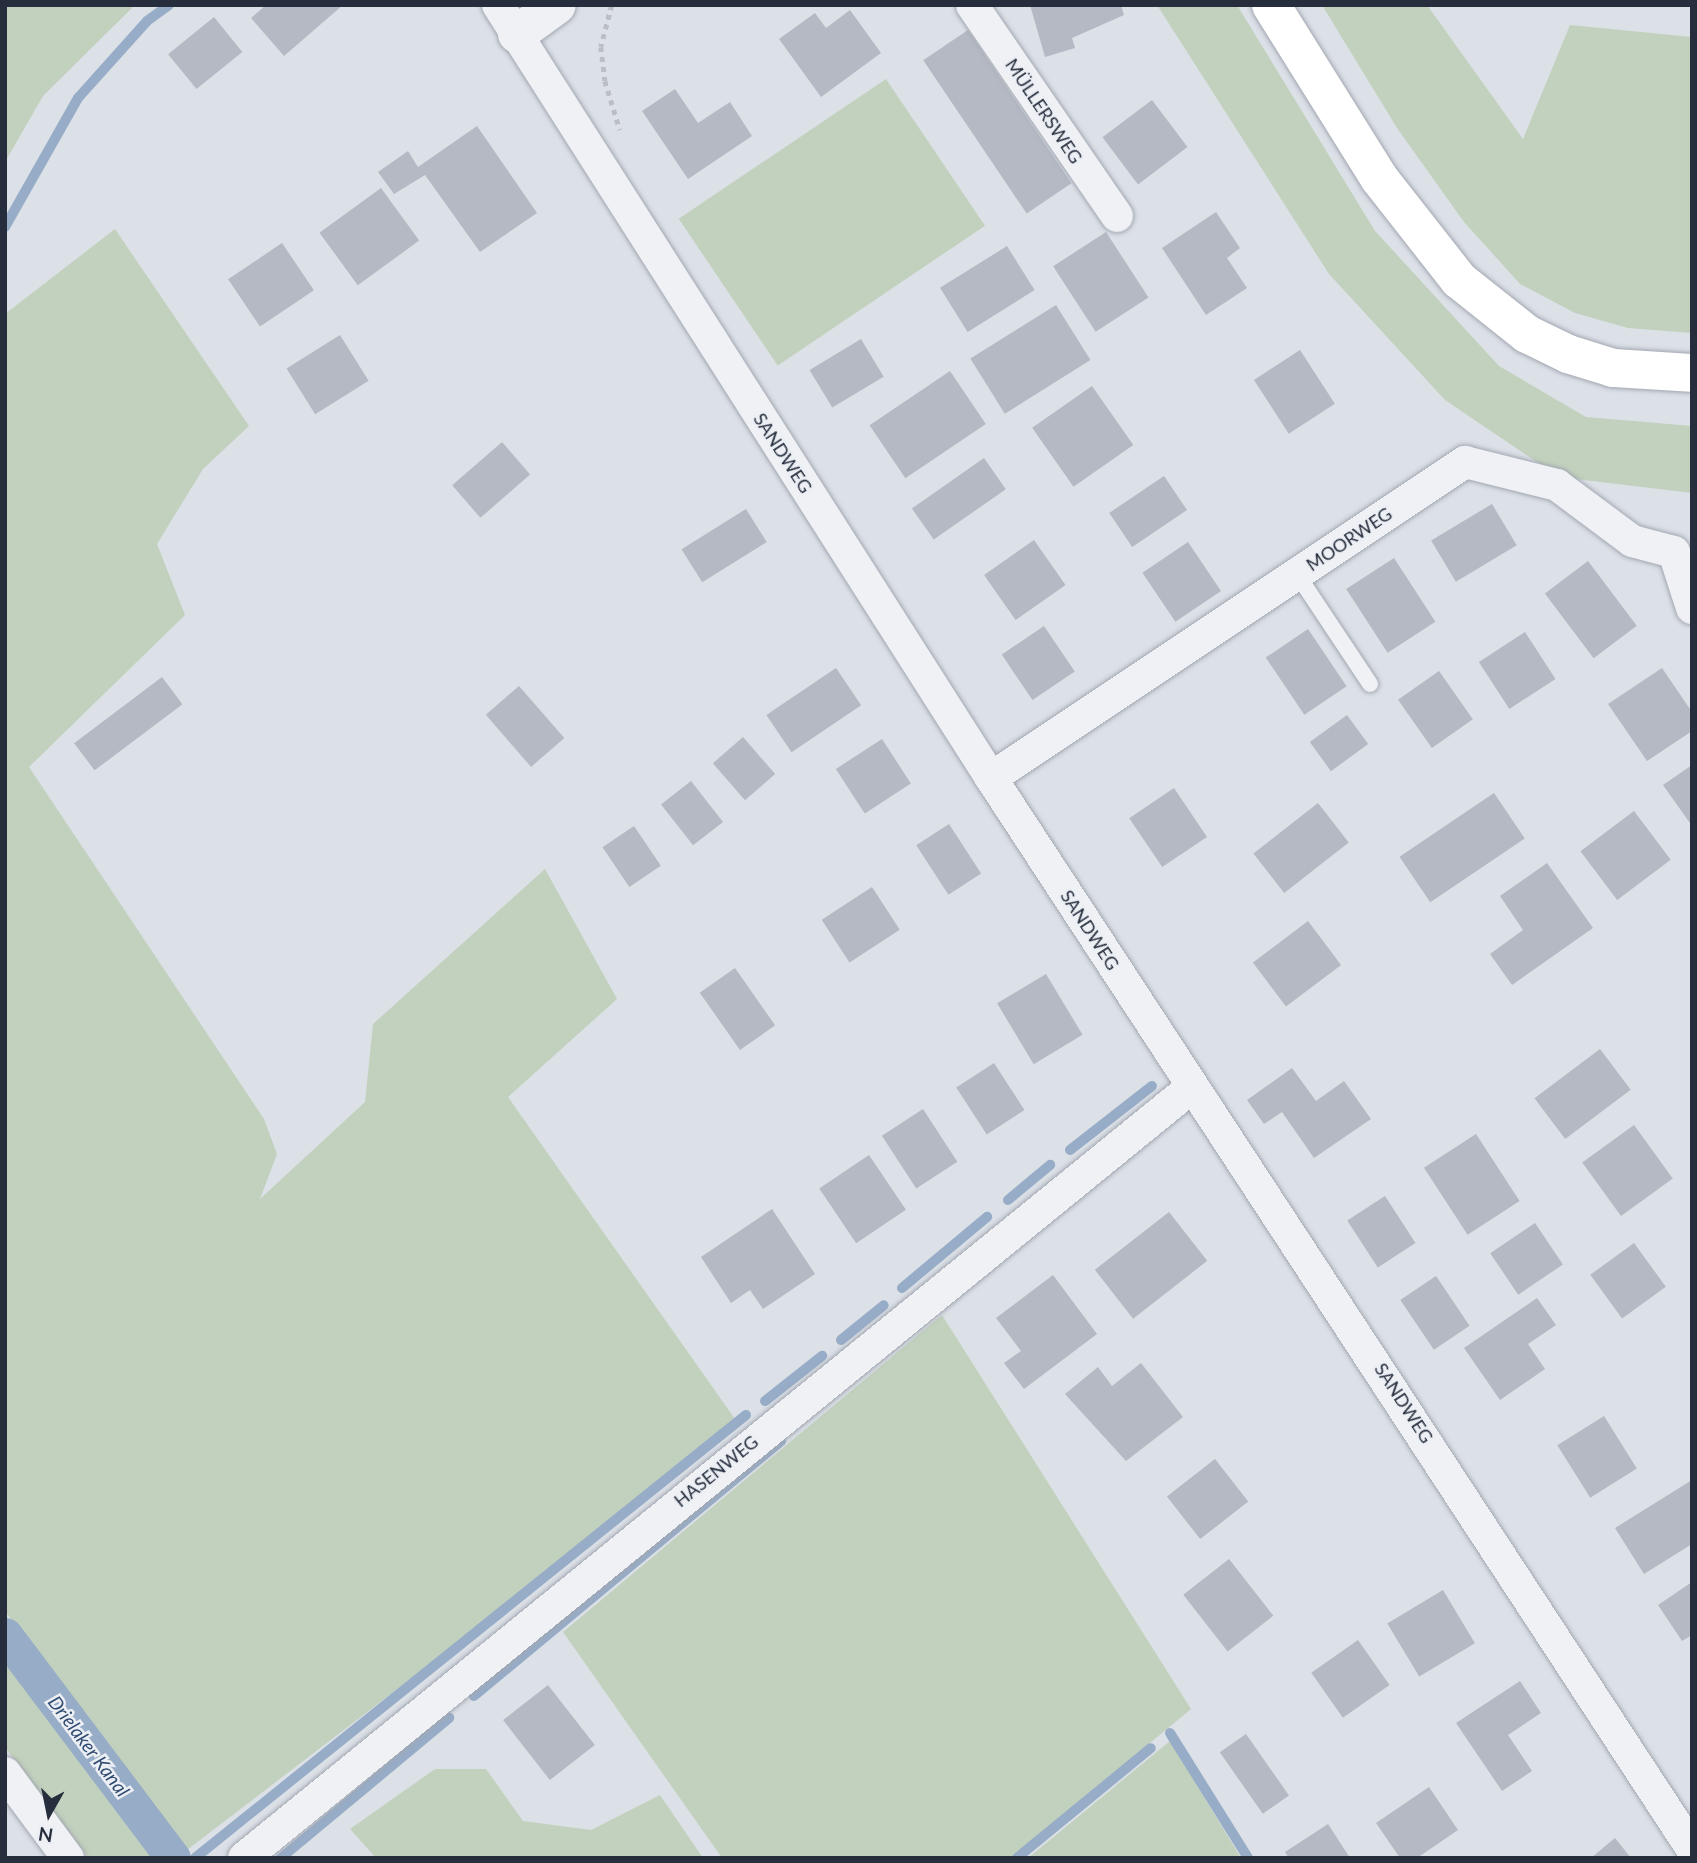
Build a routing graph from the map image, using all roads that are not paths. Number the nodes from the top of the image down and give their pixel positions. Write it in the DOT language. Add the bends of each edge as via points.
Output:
graph roads {
  1 [pos="557,5"];
  2 [pos="972,5"];
  3 [pos="1271,5"];
  4 [pos="508,20"];
  5 [pos="1117,216"];
  6 [pos="1692,373"];
  7 [pos="1297,574"];
  8 [pos="1692,608"];
  9 [pos="1370,684"];
  10 [pos="991,778"];
  11 [pos="1192,1087"];
  12 [pos="5,1773"];
  13 [pos="1692,1849"];
  14 [pos="68,1858"];
  15 [pos="244,1858"];
  1 -- 4 [label="street"];
  2 -- 5 [label="street, MÜLLERSWEG"];
  3 -- 6 [label="highway" via="1379,178 1459,280 1527,334 1568,354 1613,368"];
  4 -- 10 [label="street, SANDWEG"];
  7 -- 8 [label="street, MOORWEG" via="1465,462 1557,485 1632,541 1674,552"];
  7 -- 9 [label="lane"];
  7 -- 10 [label="street, MOORWEG"];
  10 -- 11 [label="street, SANDWEG"];
  11 -- 13 [label="street, SANDWEG"];
  11 -- 15 [label="street, HASENWEG"];
  12 -- 14 [label="street"];
}
